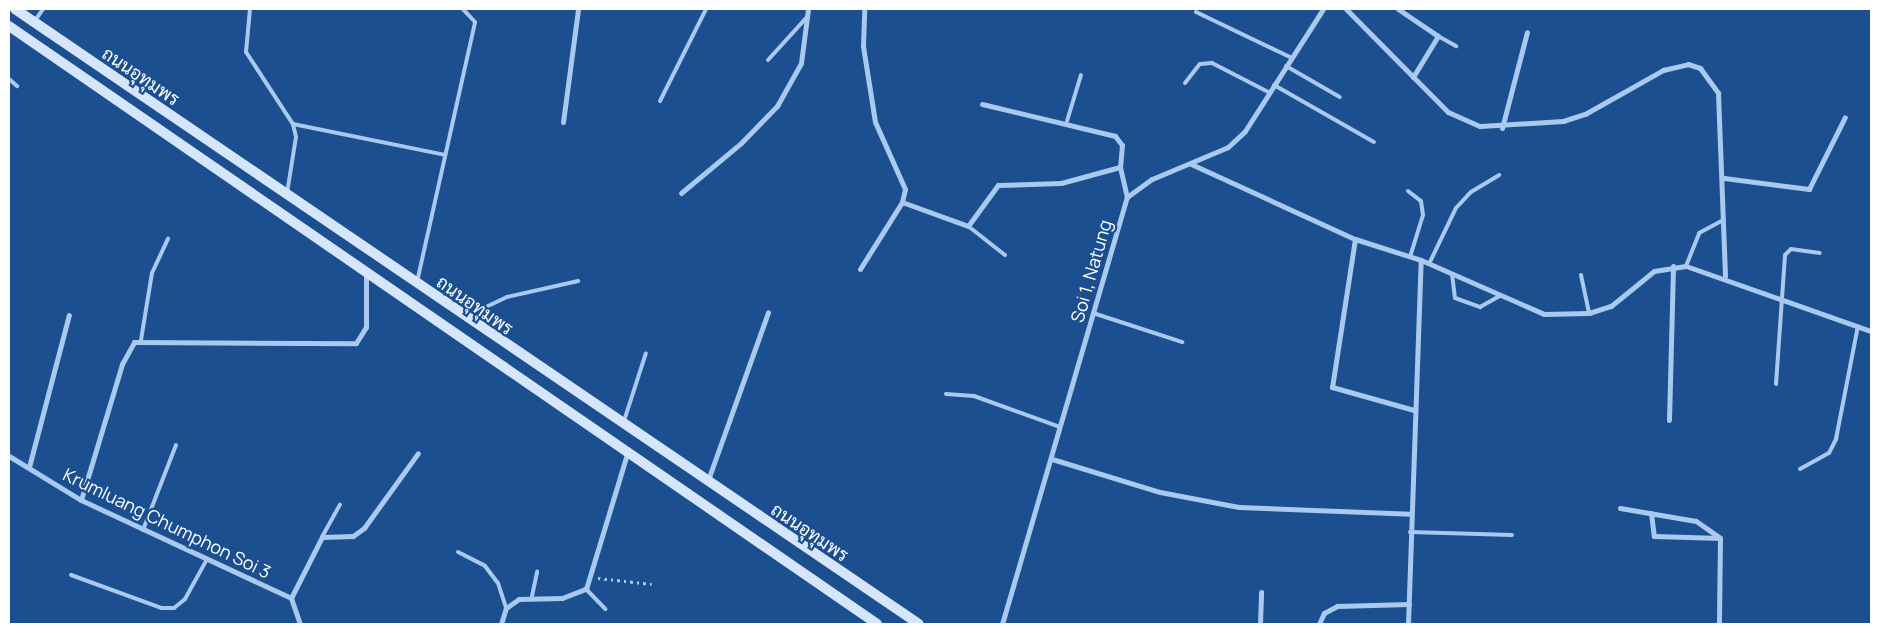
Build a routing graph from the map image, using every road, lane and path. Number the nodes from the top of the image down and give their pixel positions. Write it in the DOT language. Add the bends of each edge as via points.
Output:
graph roads {
  1 [pos="15,9"];
  2 [pos="43,9"];
  3 [pos="250,9"];
  4 [pos="463,9"];
  5 [pos="578,9"];
  6 [pos="706,9"];
  7 [pos="864,9"];
  8 [pos="1324,9"];
  9 [pos="1346,9"];
  10 [pos="1398,9"];
  11 [pos="808,12"];
  12 [pos="1196,12"];
  13 [pos="34,22"];
  14 [pos="9,26"];
  15 [pos="1527,32"];
  16 [pos="1438,36"];
  17 [pos="1456,46"];
  18 [pos="1292,58"];
  19 [pos="768,60"];
  20 [pos="1286,66"];
  21 [pos="1081,75"];
  22 [pos="1413,77"];
  23 [pos="9,79"];
  24 [pos="1185,83"];
  25 [pos="1274,85"];
  26 [pos="17,86"];
  27 [pos="1270,93"];
  28 [pos="1340,97"];
  29 [pos="660,101"];
  30 [pos="982,104"];
  31 [pos="1844,117"];
  32 [pos="1067,121"];
  33 [pos="562,122"];
  34 [pos="293,124"];
  35 [pos="1502,128"];
  36 [pos="1374,142"];
  37 [pos="445,155"];
  38 [pos="1191,164"];
  39 [pos="1120,167"];
  40 [pos="1498,175"];
  41 [pos="1724,178"];
  42 [pos="1408,191"];
  43 [pos="681,193"];
  44 [pos="286,195"];
  45 [pos="1127,197"];
  46 [pos="902,202"];
  47 [pos="1725,219"];
  48 [pos="968,226"];
  49 [pos="168,238"];
  50 [pos="1355,239"];
  51 [pos="1820,253"];
  52 [pos="1005,255"];
  53 [pos="1410,257"];
  54 [pos="1421,260"];
  55 [pos="1430,264"];
  56 [pos="1673,266"];
  57 [pos="1686,266"];
  58 [pos="860,269"];
  59 [pos="366,274"];
  60 [pos="1452,274"];
  61 [pos="1581,274"];
  62 [pos="1724,276"];
  63 [pos="578,281"];
  64 [pos="416,284"];
  65 [pos="1500,296"];
  66 [pos="1779,297"];
  67 [pos="768,312"];
  68 [pos="1094,313"];
  69 [pos="1590,313"];
  70 [pos="69,315"];
  71 [pos="465,318"];
  72 [pos="1858,326"];
  73 [pos="1871,331"];
  74 [pos="141,340"];
  75 [pos="1182,342"];
  76 [pos="646,353"];
  77 [pos="1776,384"];
  78 [pos="946,394"];
  79 [pos="1414,410"];
  80 [pos="1670,420"];
  81 [pos="622,426"];
  82 [pos="1061,428"];
  83 [pos="176,445"];
  84 [pos="418,453"];
  85 [pos="627,454"];
  86 [pos="9,456"];
  87 [pos="1052,459"];
  88 [pos="29,467"];
  89 [pos="1800,469"];
  90 [pos="707,483"];
  91 [pos="80,500"];
  92 [pos="340,505"];
  93 [pos="1620,508"];
  94 [pos="1651,513"];
  95 [pos="1410,514"];
  96 [pos="144,530"];
  97 [pos="1410,532"];
  98 [pos="1512,534"];
  99 [pos="322,537"];
  100 [pos="1720,538"];
  101 [pos="458,552"];
  102 [pos="206,560"];
  103 [pos="536,572"];
  104 [pos="71,575"];
  105 [pos="590,577"];
  106 [pos="652,584"];
  107 [pos="586,589"];
  108 [pos="1261,592"];
  109 [pos="532,596"];
  110 [pos="291,598"];
  111 [pos="1409,604"];
  112 [pos="506,608"];
  113 [pos="605,610"];
  114 [pos="300,624"];
  115 [pos="501,624"];
  116 [pos="877,624"];
  117 [pos="919,624"];
  118 [pos="1002,624"];
  119 [pos="1260,624"];
  120 [pos="1319,624"];
  121 [pos="1408,624"];
  122 [pos="1719,624"];
  1 -- 13 [label="street, ถนนอุทุมพร"];
  2 -- 13 [label="lane"];
  3 -- 34 [label="lane" via="246,52"];
  4 -- 37 [label="lane" via="475,22"];
  5 -- 33 [label="street"];
  6 -- 29 [label="lane"];
  7 -- 46 [label="street" via="867,84 875,122 903,176"];
  8 -- 18 [label="street"];
  9 -- 22 [label="street"];
  10 -- 16 [label="street"];
  11 -- 19 [label="lane"];
  11 -- 43 [label="street" via="801,63 777,106 741,144"];
  12 -- 18 [label="lane"];
  13 -- 44 [label="street, ถนนอุทุมพร"];
  14 -- 59 [label="street, ถนนอุทุมพร"];
  15 -- 35 [label="street"];
  16 -- 17 [label="lane"];
  16 -- 22 [label="street"];
  18 -- 20 [label="street"];
  20 -- 25 [label="street"];
  20 -- 28 [label="lane"];
  21 -- 32 [label="lane"];
  22 -- 35 [label="street" via="1463,121"];
  23 -- 26 [label="lane"];
  24 -- 27 [label="lane" via="1200,64 1212,63"];
  25 -- 27 [label="street"];
  25 -- 36 [label="lane"];
  27 -- 38 [label="street" via="1228,147"];
  30 -- 32 [label="street"];
  31 -- 41 [label="street" via="1809,189"];
  32 -- 39 [label="street" via="1115,136 1122,145"];
  34 -- 37 [label="lane"];
  34 -- 44 [label="lane" via="296,137"];
  35 -- 41 [label="street" via="1545,125 1585,114 1663,70 1688,64 1707,75 1718,93"];
  37 -- 64 [label="lane"];
  38 -- 45 [label="street" via="1152,179"];
  38 -- 50 [label="street"];
  39 -- 45 [label="street"];
  39 -- 48 [label="street" via="1061,183 998,185"];
  40 -- 55 [label="lane" via="1470,192 1456,208"];
  41 -- 47 [label="street"];
  42 -- 53 [label="lane" via="1421,201 1423,214"];
  44 -- 64 [label="street, ถนนอุทุมพร"];
  45 -- 68 [label="street, Soi 1, Natung"];
  46 -- 48 [label="street"];
  46 -- 58 [label="street"];
  47 -- 57 [label="lane" via="1699,233"];
  47 -- 62 [label="street"];
  48 -- 52 [label="lane"];
  49 -- 74 [label="lane" via="152,273"];
  50 -- 53 [label="street"];
  50 -- 79 [label="street" via="1332,386"];
  51 -- 66 [label="lane" via="1786,250"];
  53 -- 54 [label="street"];
  54 -- 55 [label="street"];
  54 -- 79 [label="street"];
  55 -- 60 [label="street"];
  56 -- 57 [label="street"];
  56 -- 69 [label="street" via="1654,271 1611,306"];
  56 -- 80 [label="street"];
  57 -- 62 [label="street"];
  59 -- 74 [label="street" via="366,327 356,343"];
  59 -- 85 [label="street, ถนนอุทุมพร"];
  60 -- 65 [label="street"];
  60 -- 65 [label="lane" via="1456,298 1480,307"];
  61 -- 69 [label="lane"];
  62 -- 66 [label="street"];
  63 -- 71 [label="lane" via="507,297"];
  64 -- 71 [label="street, ถนนอุทุมพร"];
  65 -- 69 [label="street" via="1544,314"];
  66 -- 72 [label="street"];
  66 -- 77 [label="lane"];
  67 -- 90 [label="street"];
  68 -- 75 [label="lane"];
  68 -- 82 [label="street, Soi 1, Natung"];
  70 -- 88 [label="street"];
  71 -- 81 [label="street, ถนนอุทุมพร"];
  72 -- 73 [label="street"];
  72 -- 89 [label="lane" via="1836,439 1829,453"];
  74 -- 91 [label="street" via="134,342 122,364"];
  76 -- 81 [label="lane"];
  78 -- 82 [label="lane" via="974,396"];
  79 -- 95 [label="street"];
  81 -- 90 [label="street, ถนนอุทุมพร"];
  82 -- 87 [label="street, Soi 1, Natung"];
  83 -- 96 [label="lane"];
  84 -- 99 [label="street" via="364,528 353,536"];
  85 -- 105 [label="street"];
  85 -- 116 [label="street, ถนนอุทุมพร"];
  86 -- 88 [label="street, Krumluang Chumphon Soi 3"];
  87 -- 95 [label="street" via="1160,492 1240,507"];
  87 -- 118 [label="street, Soi 1, Natung"];
  88 -- 91 [label="street, Krumluang Chumphon Soi 3"];
  90 -- 117 [label="street, ถนนอุทุมพร"];
  91 -- 96 [label="street, Krumluang Chumphon Soi 3"];
  92 -- 99 [label="lane"];
  93 -- 94 [label="street"];
  94 -- 100 [label="street" via="1696,521"];
  94 -- 100 [label="street" via="1654,536"];
  95 -- 97 [label="street"];
  96 -- 102 [label="street, Krumluang Chumphon Soi 3"];
  97 -- 98 [label="lane"];
  97 -- 111 [label="street"];
  99 -- 110 [label="street"];
  100 -- 122 [label="street" via="1723,550"];
  101 -- 112 [label="lane" via="485,566 498,583"];
  102 -- 104 [label="lane" via="185,599 174,608 161,608"];
  102 -- 110 [label="street, Krumluang Chumphon Soi 3"];
  103 -- 109 [label="lane"];
  105 -- 106 [label="path"];
  105 -- 107 [label="street"];
  107 -- 109 [label="street" via="562,598"];
  107 -- 113 [label="lane"];
  108 -- 119 [label="street"];
  109 -- 112 [label="street"];
  110 -- 114 [label="street"];
  111 -- 120 [label="street" via="1337,606 1324,613"];
  111 -- 121 [label="street"];
  112 -- 115 [label="street"];
}
